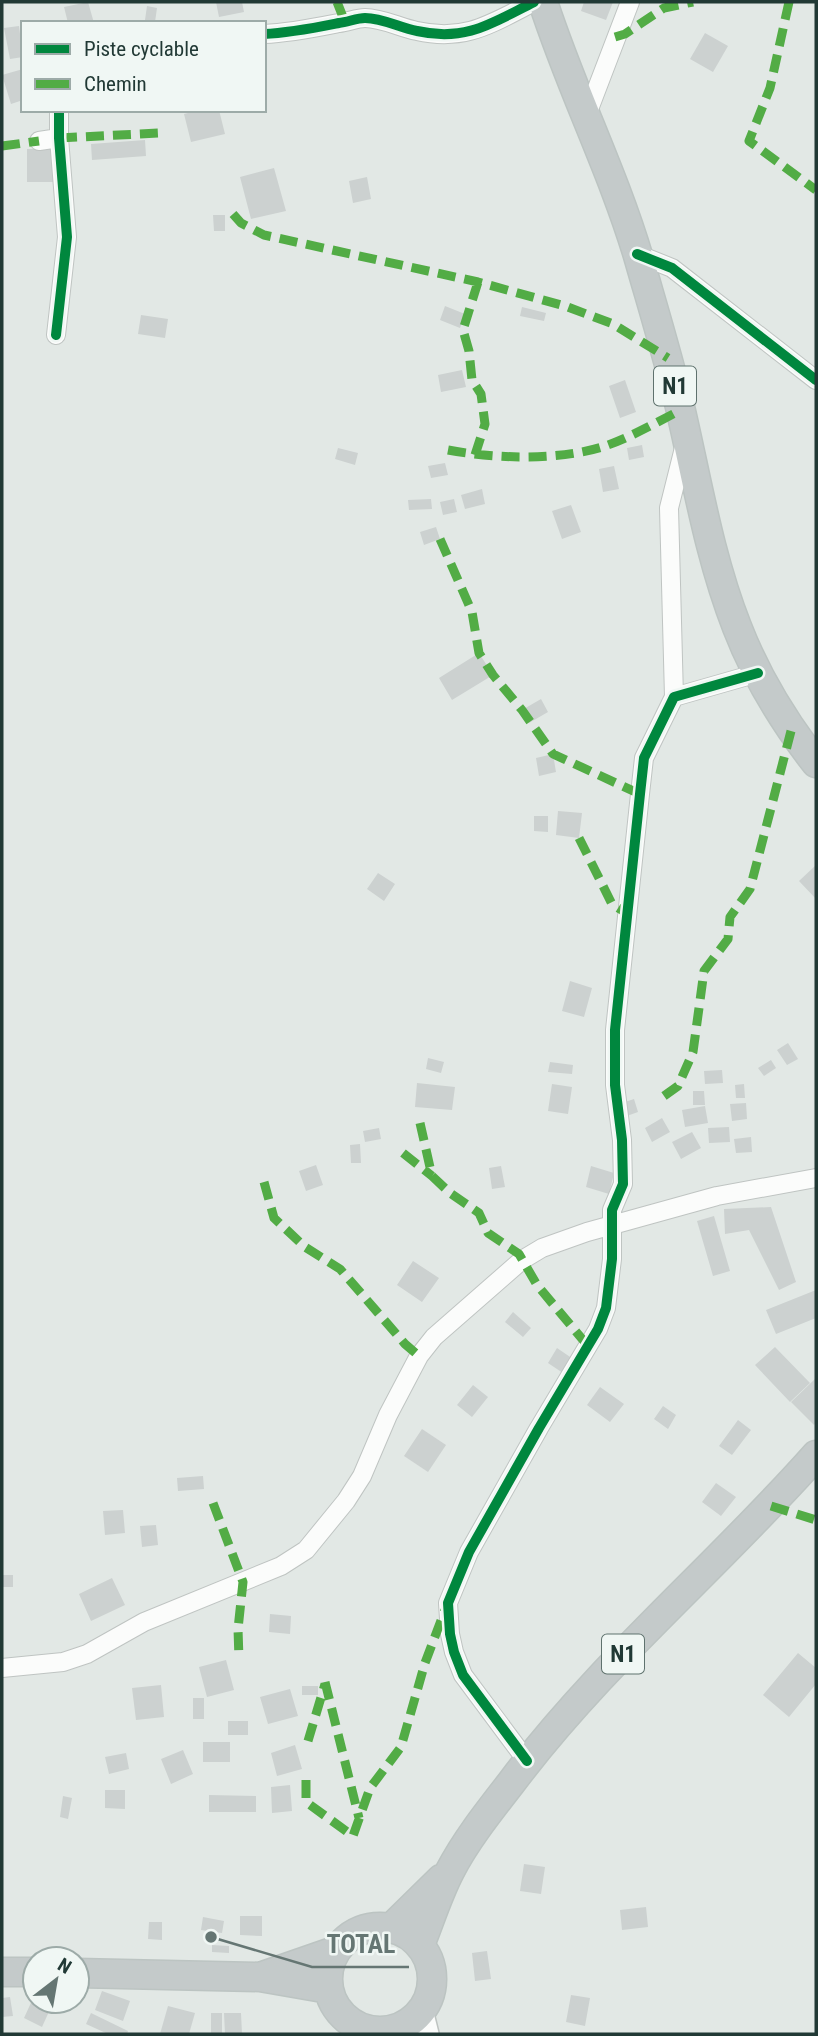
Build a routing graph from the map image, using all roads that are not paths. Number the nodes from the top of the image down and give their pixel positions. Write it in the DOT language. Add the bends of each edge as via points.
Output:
graph roads {
  1 [pos="534,2"];
  2 [pos="543,2"];
  3 [pos="630,2"];
  4 [pos="266,34"];
  5 [pos="59,112"];
  6 [pos="586,117"];
  7 [pos="59,138"];
  8 [pos="39,141"];
  9 [pos="637,254"];
  10 [pos="56,335"];
  11 [pos="816,380"];
  12 [pos="687,437"];
  13 [pos="758,673"];
  14 [pos="674,697"];
  15 [pos="816,763"];
  16 [pos="816,1178"];
  17 [pos="613,1226"];
  18 [pos="816,1455"];
  19 [pos="2,1668"];
  20 [pos="527,1761"];
  21 [pos="451,1870"];
  22 [pos="391,1928"];
  23 [pos="420,1945"];
  24 [pos="335,1951"];
  25 [pos="2,1972"];
  26 [pos="21,1972"];
  27 [pos="91,1973"];
  28 [pos="260,1977"];
  29 [pos="329,1989"];
  30 [pos="425,2022"];
  31 [pos="396,2032"];
  1 -- 4 [label="street" via="460,34 421,32 363,18"];
  2 -- 6 [label="highway, N1"];
  3 -- 6 [label="street"];
  5 -- 7 [label="street"];
  6 -- 9 [label="highway, N1"];
  7 -- 8 [label="street"];
  7 -- 10 [label="street" via="67,237"];
  9 -- 11 [label="street" via="672,268"];
  9 -- 12 [label="highway, N1"];
  12 -- 13 [label="highway, N1" via="718,569"];
  12 -- 14 [label="street" via="669,508"];
  13 -- 14 [label="street"];
  13 -- 15 [label="highway, N1"];
  14 -- 17 [label="street" via="644,758 615,1030 623,1184 612,1210"];
  16 -- 17 [label="street" via="717,1196"];
  17 -- 19 [label="street" via="542,1248 522,1260 434,1337 403,1385 362,1476 306,1550 281,1566 144,1622 87,1654 63,1662"];
  17 -- 20 [label="street" via="603,1319 469,1552 448,1603 450,1634 463,1675"];
  18 -- 20 [label="highway, N1" via="564,1715"];
  20 -- 21 [label="highway, N1"];
  21 -- 22 [label="highway, N1"];
  21 -- 23 [label="highway, N1"];
  22 -- 23 [label="highway"];
  22 -- 24 [label="highway" via="359,1930"];
  23 -- 30 [label="highway" via="432,1977"];
  24 -- 28 [label="highway"];
  24 -- 29 [label="highway" via="328,1969"];
  25 -- 26 [label="highway"];
  27 -- 28 [label="highway"];
  28 -- 29 [label="highway"];
  29 -- 31 [label="highway" via="335,2005 360,2027"];
  30 -- 31 [label="highway" via="410,2022"];
}
